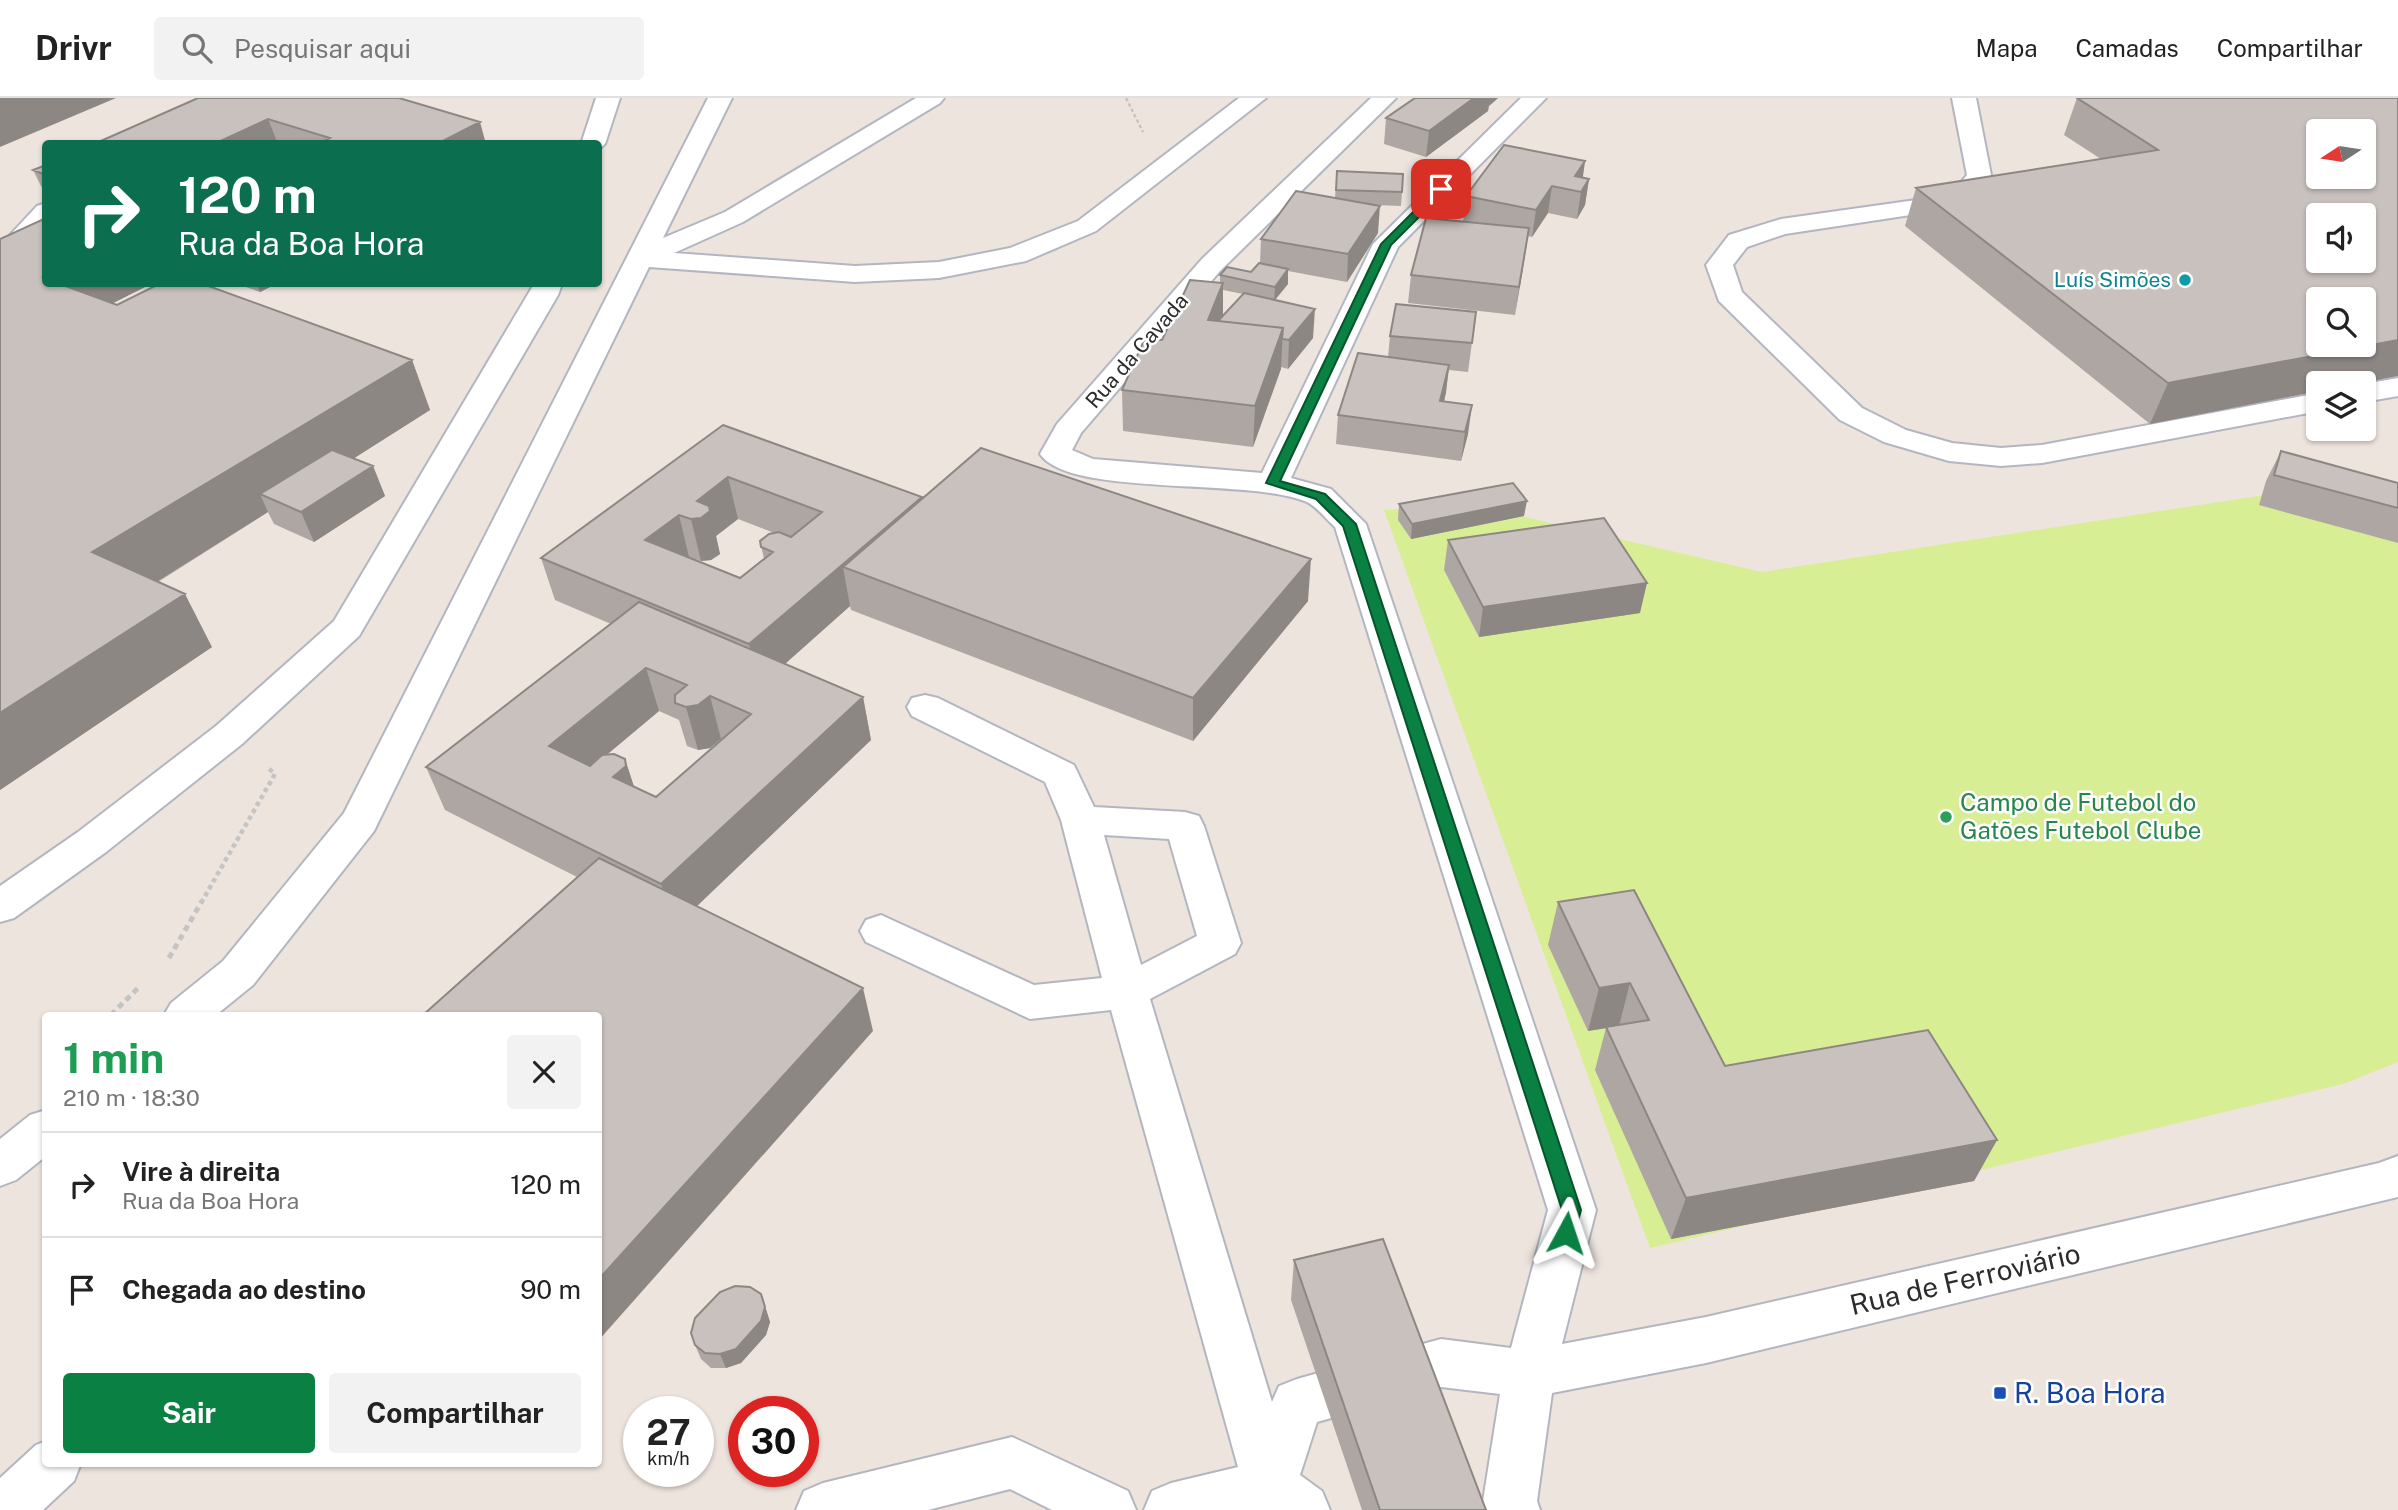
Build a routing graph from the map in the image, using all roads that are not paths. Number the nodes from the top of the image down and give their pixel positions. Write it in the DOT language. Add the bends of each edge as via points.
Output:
graph roads {
  1 [pos="608,98"];
  2 [pos="720,98"];
  3 [pos="932,98"];
  4 [pos="1254,98"];
  5 [pos="1384,98"];
  6 [pos="1534,98"];
  7 [pos="1964,98"];
  8 [pos="594,140"];
  9 [pos="42,215"];
  10 [pos="42,254"];
  11 [pos="639,258"];
  12 [pos="547,287"];
  13 [pos="2398,387"];
  14 [pos="2376,391"];
  15 [pos="2306,404"];
  16 [pos="1273,483"];
  17 [pos="925,707"];
  18 [pos="1080,820"];
  19 [pos="9,889"];
  20 [pos="881,931"];
  21 [pos="1127,992"];
  22 [pos="190,1012"];
  23 [pos="42,1132"];
  24 [pos="0,1166"];
  25 [pos="2398,1175"];
  26 [pos="1529,1374"];
  27 [pos="51,1467"];
  28 [pos="1287,1498"];
  29 [pos="1500,1507"];
  30 [pos="4,1510"];
  31 [pos="823,1510"];
  32 [pos="1110,1510"];
  33 [pos="1171,1510"];
  1 -- 8 [label="street"];
  2 -- 11 [label="street"];
  3 -- 11 [label="street" via="734,217"];
  4 -- 11 [label="street" via="1087,226 1017,255 939,270 855,274"];
  5 -- 16 [label="street, Rua da Cavada" via="1211,265 1068,430 1055,454 1087,468"];
  6 -- 16 [label="street" via="1386,244"];
  7 -- 15 [label="street" via="1979,175 1966,192 1928,206 1781,227 1738,241 1719,265 1730,295 1851,414 1895,436 1948,452 2001,457 2042,454"];
  9 -- 10 [label="street" via="23,235"];
  11 -- 22 [label="street" via="360,821 239,973"];
  12 -- 19 [label="street" via="347,628 229,734 92,842"];
  13 -- 14 [label="street"];
  16 -- 26 [label="street" via="1320,496 1350,524 1572,1210"];
  17 -- 18 [label="street" via="1061,774"];
  18 -- 21 [label="street"];
  18 -- 21 [label="street" via="1185,826 1220,943"];
  20 -- 21 [label="street" via="1030,1002"];
  21 -- 28 [label="street"];
  23 -- 24 [label="street"];
  25 -- 26 [label="street, Rua de Ferroviário" via="1706,1340"];
  26 -- 28 [label="street, Rua de Ferroviário" via="1441,1363 1297,1403"];
  26 -- 29 [label="street"];
  27 -- 30 [label="street"];
  28 -- 33 [label="street"];
  31 -- 32 [label="street" via="1012,1463"];
}
